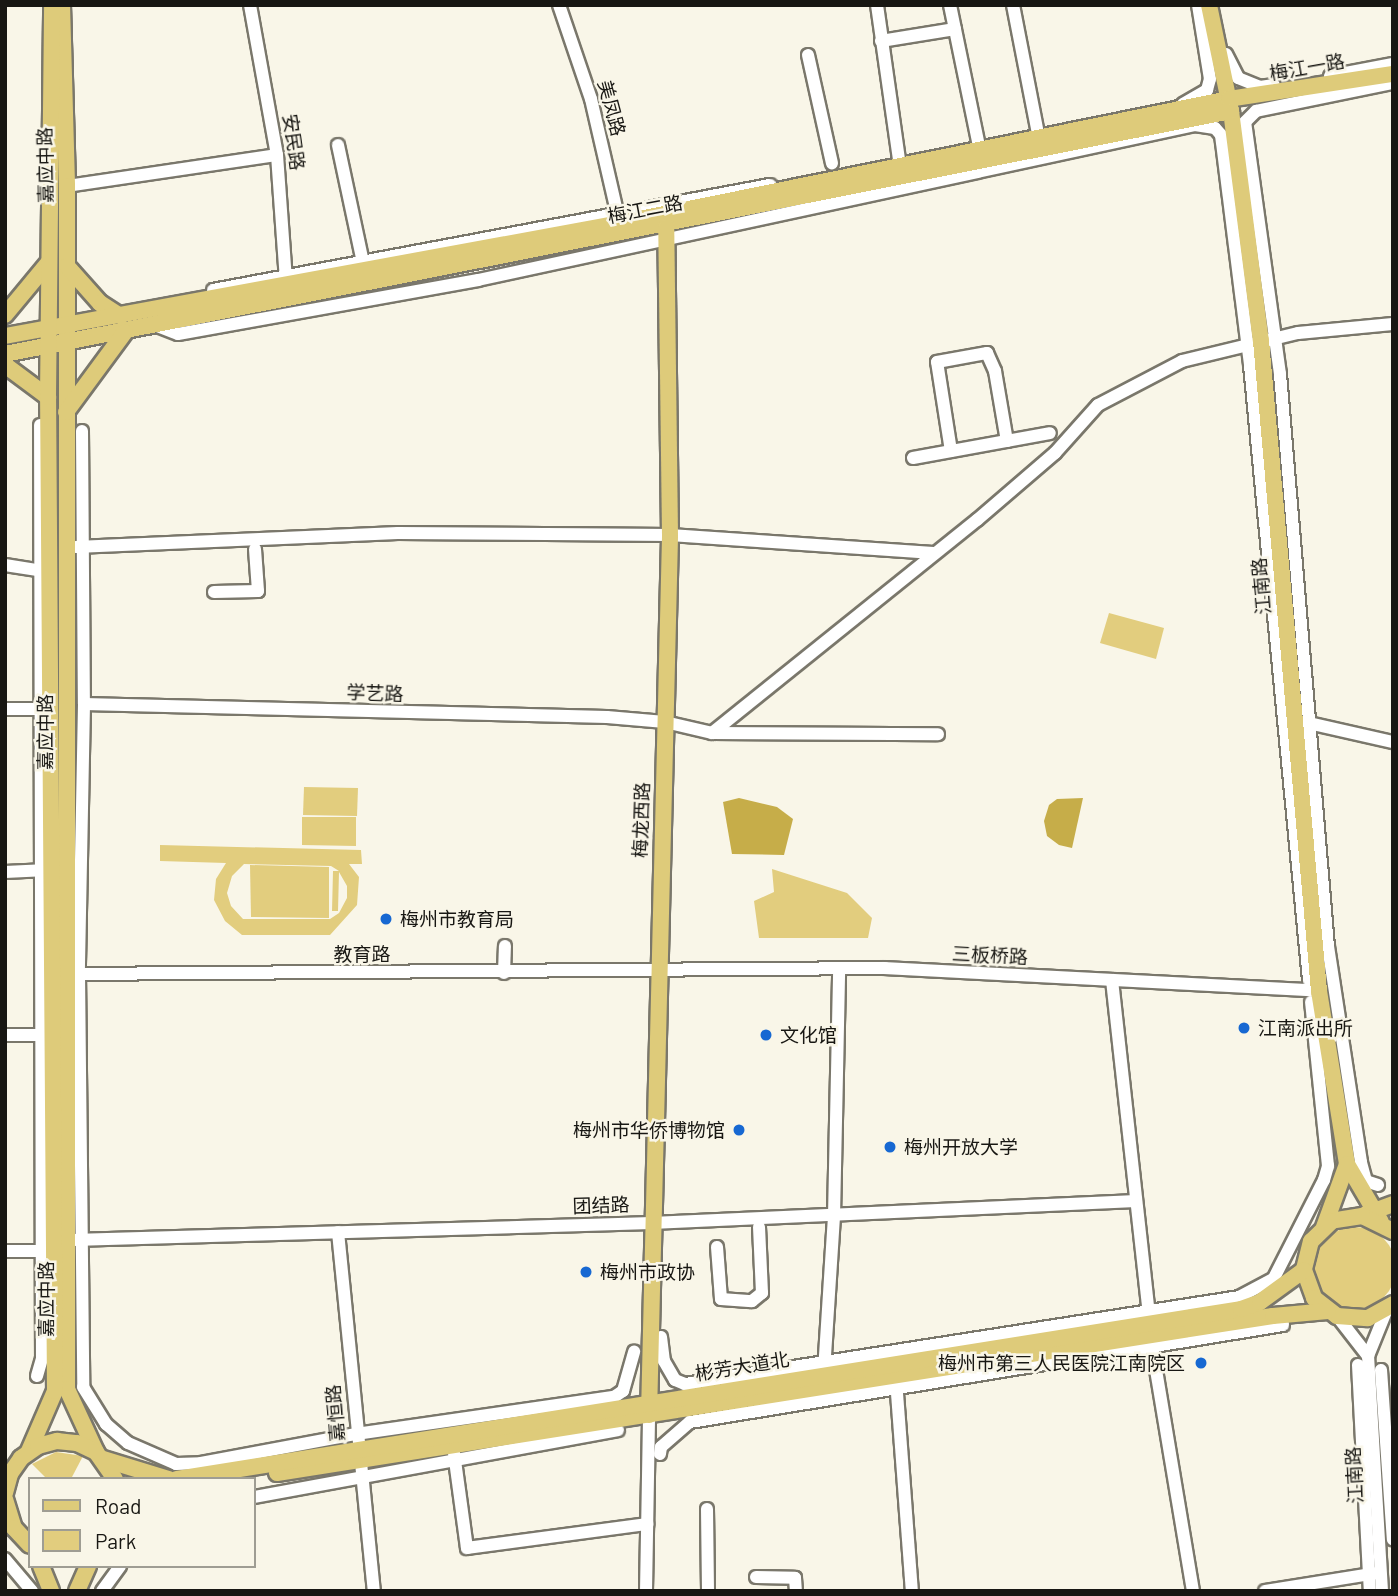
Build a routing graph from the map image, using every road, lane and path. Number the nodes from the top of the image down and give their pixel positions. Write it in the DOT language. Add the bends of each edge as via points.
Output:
graph roads {
  1 [pos="43,5"];
  2 [pos="52,5"];
  3 [pos="65,5"];
  4 [pos="250,5"];
  5 [pos="559,5"];
  6 [pos="877,5"];
  7 [pos="950,5"];
  8 [pos="1013,5"];
  9 [pos="1198,5"];
  10 [pos="1209,5"];
  11 [pos="1216,5"];
  12 [pos="955,29"];
  13 [pos="48,40"];
  14 [pos="881,40"];
  15 [pos="808,55"];
  16 [pos="1393,64"];
  17 [pos="1393,74"];
  18 [pos="1393,83"];
  19 [pos="1230,105"];
  20 [pos="1038,134"];
  21 [pos="338,145"];
  22 [pos="979,146"];
  23 [pos="277,155"];
  24 [pos="832,163"];
  25 [pos="900,166"];
  26 [pos="67,186"];
  27 [pos="620,223"];
  28 [pos="666,233"];
  29 [pos="362,258"];
  30 [pos="49,262"];
  31 [pos="67,266"];
  32 [pos="286,280"];
  33 [pos="5,316"];
  34 [pos="120,316"];
  35 [pos="1393,324"];
  36 [pos="67,325"];
  37 [pos="49,328"];
  38 [pos="125,332"];
  39 [pos="5,336"];
  40 [pos="1261,341"];
  41 [pos="67,343"];
  42 [pos="49,346"];
  43 [pos="5,354"];
  44 [pos="5,365"];
  45 [pos="48,397"];
  46 [pos="66,412"];
  47 [pos="40,425"];
  48 [pos="82,431"];
  49 [pos="1050,433"];
  50 [pos="1007,441"];
  51 [pos="951,451"];
  52 [pos="914,458"];
  53 [pos="670,535"];
  54 [pos="74,547"];
  55 [pos="255,550"];
  56 [pos="933,553"];
  57 [pos="5,565"];
  58 [pos="38,570"];
  59 [pos="214,592"];
  60 [pos="84,704"];
  61 [pos="5,709"];
  62 [pos="46,709"];
  63 [pos="1302,721"];
  64 [pos="665,722"];
  65 [pos="712,733"];
  66 [pos="938,734"];
  67 [pos="1393,742"];
  68 [pos="47,870"];
  69 [pos="5,872"];
  70 [pos="505,946"];
  71 [pos="839,969"];
  72 [pos="658,970"];
  73 [pos="504,973"];
  74 [pos="73,974"];
  75 [pos="1112,980"];
  76 [pos="1313,991"];
  77 [pos="5,1035"];
  78 [pos="36,1035"];
  79 [pos="1347,1164"];
  80 [pos="1378,1185"];
  81 [pos="1135,1201"];
  82 [pos="1393,1204"];
  83 [pos="834,1216"];
  84 [pos="1377,1220"];
  85 [pos="652,1223"];
  86 [pos="759,1227"];
  87 [pos="1324,1227"];
  88 [pos="338,1232"];
  89 [pos="73,1240"];
  90 [pos="717,1247"];
  91 [pos="5,1251"];
  92 [pos="54,1251"];
  93 [pos="1304,1270"];
  94 [pos="1390,1306"];
  95 [pos="1333,1314"];
  96 [pos="1283,1325"];
  97 [pos="1150,1329"];
  98 [pos="661,1338"];
  99 [pos="634,1352"];
  100 [pos="1363,1361"];
  101 [pos="824,1369"];
  102 [pos="1381,1370"];
  103 [pos="37,1376"];
  104 [pos="897,1382"];
  105 [pos="649,1408"];
  106 [pos="618,1430"];
  107 [pos="453,1446"];
  108 [pos="357,1448"];
  109 [pos="29,1451"];
  110 [pos="660,1454"];
  111 [pos="99,1456"];
  112 [pos="456,1463"];
  113 [pos="8,1476"];
  114 [pos="114,1477"];
  115 [pos="163,1477"];
  116 [pos="189,1477"];
  117 [pos="250,1477"];
  118 [pos="361,1479"];
  119 [pos="5,1493"];
  120 [pos="256,1497"];
  121 [pos="5,1499"];
  122 [pos="707,1509"];
  123 [pos="647,1524"];
  124 [pos="1393,1540"];
  125 [pos="23,1541"];
  126 [pos="5,1559"];
  127 [pos="41,1568"];
  128 [pos="87,1568"];
  129 [pos="119,1568"];
  130 [pos="1375,1573"];
  131 [pos="756,1577"];
  132 [pos="32,1591"];
  133 [pos="51,1591"];
  134 [pos="77,1591"];
  135 [pos="102,1591"];
  136 [pos="374,1591"];
  137 [pos="646,1591"];
  138 [pos="708,1591"];
  139 [pos="796,1591"];
  140 [pos="912,1591"];
  141 [pos="1193,1591"];
  142 [pos="1265,1591"];
  143 [pos="1370,1591"];
  144 [pos="1382,1591"];
  1 -- 13 [label="main road"];
  2 -- 13 [label="main road, 嘉应中路"];
  3 -- 26 [label="main road, 嘉应中路"];
  4 -- 23 [label="street, 安民路"];
  5 -- 27 [label="street, 美凤路" via="591,99"];
  6 -- 14 [label="street"];
  7 -- 12 [label="street"];
  8 -- 20 [label="street"];
  9 -- 32 [label="street" via="1210,79 1207,90 1188,103"];
  10 -- 19 [label="main road, 江南路"];
  11 -- 16 [label="street" via="1228,66 1238,78 1260,87"];
  12 -- 14 [label="street"];
  12 -- 22 [label="street"];
  13 -- 30 [label="main road, 嘉应中路"];
  14 -- 25 [label="street"];
  15 -- 24 [label="street"];
  17 -- 19 [label="main road, 梅江一路"];
  18 -- 40 [label="street" via="1256,111 1245,122"];
  19 -- 25 [label="main road, 梅江二路"];
  19 -- 28 [label="main road, 梅江二路"];
  19 -- 40 [label="main road, 江南路"];
  21 -- 29 [label="street"];
  23 -- 26 [label="street"];
  23 -- 32 [label="street, 安民路"];
  25 -- 27 [label="main road, 梅江二路"];
  26 -- 31 [label="main road, 嘉应中路"];
  27 -- 32 [label="main road, 梅江二路"];
  28 -- 38 [label="main road, 梅江二路"];
  28 -- 40 [label="street" via="1195,125 1215,128 1221,135"];
  28 -- 53 [label="main road, 梅龙西路"];
  30 -- 33 [label="main road"];
  30 -- 37 [label="main road, 嘉应中路"];
  31 -- 34 [label="main road" via="100,303"];
  31 -- 36 [label="main road, 嘉应中路"];
  32 -- 34 [label="main road, 梅江二路"];
  34 -- 36 [label="main road, 梅江二路"];
  35 -- 40 [label="street"];
  36 -- 37 [label="main road, 梅江二路"];
  36 -- 41 [label="main road, 嘉应中路"];
  37 -- 39 [label="main road, 梅江二路"];
  37 -- 42 [label="main road, 嘉应中路"];
  38 -- 41 [label="main road, 梅江二路"];
  38 -- 46 [label="main road"];
  40 -- 56 [label="street" via="1182,361 1098,405 1055,453"];
  40 -- 63 [label="main road, 江南路"];
  40 -- 76 [label="street"];
  41 -- 42 [label="main road, 梅江二路"];
  41 -- 46 [label="main road, 嘉应中路"];
  42 -- 43 [label="main road, 梅江二路"];
  42 -- 45 [label="main road, 嘉应中路"];
  44 -- 45 [label="main road"];
  45 -- 62 [label="main road, 嘉应中路"];
  46 -- 54 [label="main road, 嘉应中路"];
  47 -- 62 [label="street"];
  48 -- 54 [label="street"];
  49 -- 50 [label="street"];
  50 -- 51 [label="street"];
  50 -- 51 [label="street" via="995,371 987,353 937,362"];
  51 -- 52 [label="street"];
  53 -- 54 [label="street" via="398,533"];
  53 -- 56 [label="street"];
  53 -- 64 [label="main road, 梅龙西路"];
  54 -- 60 [label="street"];
  54 -- 74 [label="main road, 嘉应中路"];
  55 -- 59 [label="street" via="258,591"];
  56 -- 65 [label="street"];
  57 -- 58 [label="street"];
  60 -- 64 [label="street, 学艺路"];
  60 -- 74 [label="street"];
  61 -- 62 [label="street"];
  62 -- 68 [label="main road, 嘉应中路"];
  63 -- 67 [label="street"];
  63 -- 76 [label="main road, 江南路"];
  63 -- 80 [label="street" via="1330,961 1361,1162 1366,1181"];
  64 -- 65 [label="street, 学艺路"];
  64 -- 72 [label="main road, 梅龙西路"];
  65 -- 66 [label="street, 学艺路"];
  68 -- 69 [label="street"];
  68 -- 92 [label="main road, 嘉应中路"];
  68 -- 103 [label="street" via="41,1358"];
  70 -- 73 [label="street"];
  71 -- 72 [label="street, 三板桥路"];
  71 -- 75 [label="street, 三板桥路"];
  71 -- 83 [label="street"];
  72 -- 73 [label="street, 教育路"];
  72 -- 85 [label="main road, 梅龙西路"];
  73 -- 74 [label="street, 教育路"];
  74 -- 89 [label="main road, 嘉应中路"];
  75 -- 76 [label="street, 三板桥路"];
  75 -- 81 [label="street"];
  76 -- 79 [label="main road, 江南路"];
  76 -- 97 [label="street" via="1328,1166 1274,1278 1239,1297"];
  77 -- 78 [label="street"];
  79 -- 84 [label="main road, 江南路"];
  79 -- 87 [label="main road, 江南路"];
  81 -- 83 [label="street, 团结路"];
  81 -- 97 [label="street"];
  82 -- 84 [label="main road"];
  83 -- 85 [label="street, 团结路"];
  83 -- 101 [label="street"];
  84 -- 87 [label="main road" via="1342,1217"];
  85 -- 88 [label="street, 团结路"];
  85 -- 105 [label="main road, 梅龙西路"];
  86 -- 90 [label="street" via="762,1293 752,1301 722,1299"];
  87 -- 93 [label="main road, 江南路" via="1311,1241"];
  88 -- 89 [label="street, 团结路"];
  88 -- 108 [label="street, 嘉恒路"];
  89 -- 108 [label="street" via="83,1387 106,1424 128,1443 176,1464"];
  89 -- 111 [label="main road, 嘉应中路" via="66,1389"];
  91 -- 92 [label="street"];
  92 -- 109 [label="main road, 嘉应中路" via="55,1391"];
  93 -- 95 [label="main road" via="1314,1298"];
  93 -- 97 [label="main road, 彬芳大道北" via="1260,1302"];
  94 -- 95 [label="main road, 彬芳大道北" via="1368,1318"];
  94 -- 100 [label="street, 江南路"];
  95 -- 97 [label="main road, 彬芳大道北"];
  95 -- 100 [label="street"];
  96 -- 97 [label="street"];
  97 -- 101 [label="main road, 彬芳大道北"];
  97 -- 104 [label="main road, 彬芳大道北"];
  97 -- 141 [label="street"];
  98 -- 101 [label="street" via="664,1361 675,1380 685,1384"];
  99 -- 108 [label="street" via="623,1391 614,1397"];
  100 -- 130 [label="street, 江南路"];
  101 -- 105 [label="main road, 彬芳大道北"];
  102 -- 124 [label="street"];
  104 -- 105 [label="main road, 彬芳大道北"];
  104 -- 110 [label="street" via="690,1422 661,1447"];
  104 -- 140 [label="street"];
  105 -- 107 [label="main road, 彬芳大道北"];
  105 -- 108 [label="main road, 彬芳大道北"];
  105 -- 123 [label="street"];
  106 -- 112 [label="street"];
  107 -- 108 [label="main road, 彬芳大道北"];
  107 -- 112 [label="street"];
  108 -- 116 [label="main road, 彬芳大道北"];
  108 -- 117 [label="main road, 彬芳大道北"];
  108 -- 118 [label="street, 嘉恒路"];
  109 -- 111 [label="main road" via="57,1441 77,1443"];
  109 -- 113 [label="main road, 嘉应中路"];
  111 -- 114 [label="main road, 嘉应中路"];
  111 -- 115 [label="main road"];
  112 -- 118 [label="street"];
  112 -- 123 [label="street" via="467,1548"];
  113 -- 119 [label="main road"];
  118 -- 120 [label="street"];
  118 -- 136 [label="street, 嘉恒路"];
  121 -- 125 [label="main road" via="9,1518"];
  122 -- 138 [label="street"];
  123 -- 137 [label="street"];
  126 -- 132 [label="street"];
  127 -- 133 [label="main road"];
  128 -- 134 [label="main road"];
  129 -- 135 [label="street"];
  130 -- 142 [label="street"];
  130 -- 143 [label="street"];
  130 -- 144 [label="street, 江南路"];
  131 -- 139 [label="street" via="796,1578"];
}
